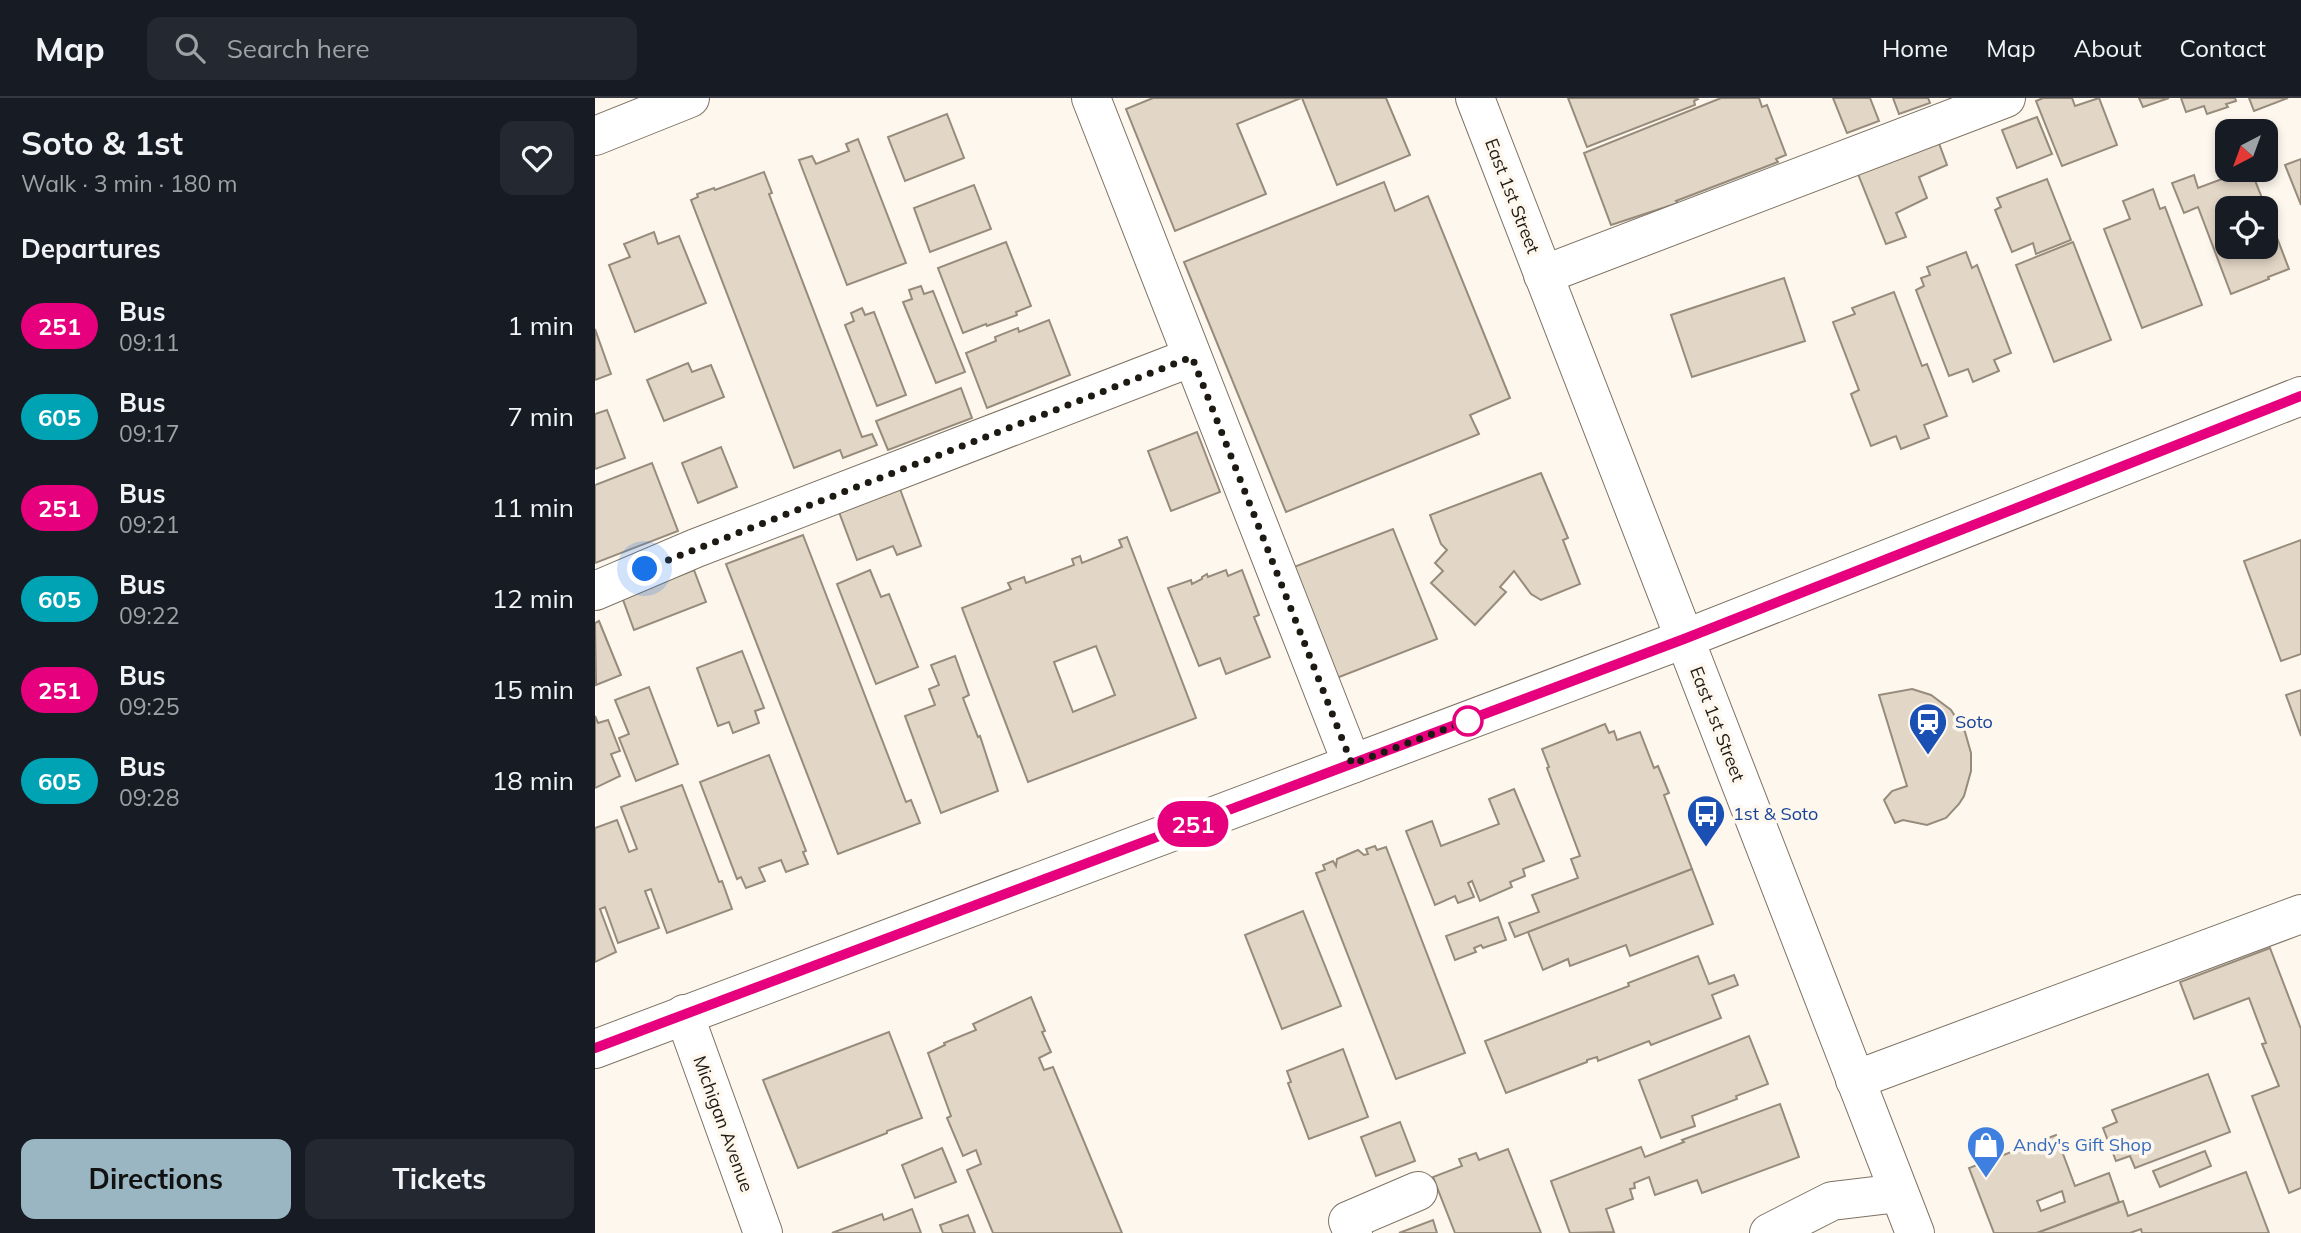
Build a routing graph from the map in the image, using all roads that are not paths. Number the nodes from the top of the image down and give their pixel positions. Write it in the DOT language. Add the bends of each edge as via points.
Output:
graph roads {
  1 [pos="690,98"];
  2 [pos="1091,98"];
  3 [pos="1475,98"];
  4 [pos="2007,98"];
  5 [pos="595,136"];
  6 [pos="1543,275"];
  7 [pos="1192,357"];
  8 [pos="2301,396"];
  9 [pos="595,591"];
  10 [pos="1684,639"];
  11 [pos="1352,764"];
  12 [pos="2301,914"];
  13 [pos="684,1014"];
  14 [pos="595,1049"];
  15 [pos="1855,1080"];
  16 [pos="1418,1191"];
  17 [pos="1899,1193"];
  18 [pos="763,1233"];
  19 [pos="1353,1233"];
  20 [pos="1769,1233"];
  21 [pos="1915,1233"];
  1 -- 5 [label="main road"];
  2 -- 7 [label="main road"];
  3 -- 6 [label="main road, East 1st Street"];
  4 -- 6 [label="main road"];
  6 -- 10 [label="main road, East 1st Street"];
  7 -- 9 [label="main road"];
  7 -- 11 [label="main road"];
  8 -- 10 [label="main road"];
  10 -- 11 [label="main road"];
  10 -- 15 [label="main road, East 1st Street"];
  11 -- 13 [label="main road"];
  12 -- 15 [label="main road"];
  13 -- 14 [label="main road"];
  13 -- 18 [label="main road, Michigan Avenue"];
  15 -- 17 [label="main road, East 1st Street"];
  16 -- 19 [label="main road" via="1348,1221"];
  17 -- 20 [label="main road" via="1832,1201"];
  17 -- 21 [label="main road, East 1st Street"];
}
